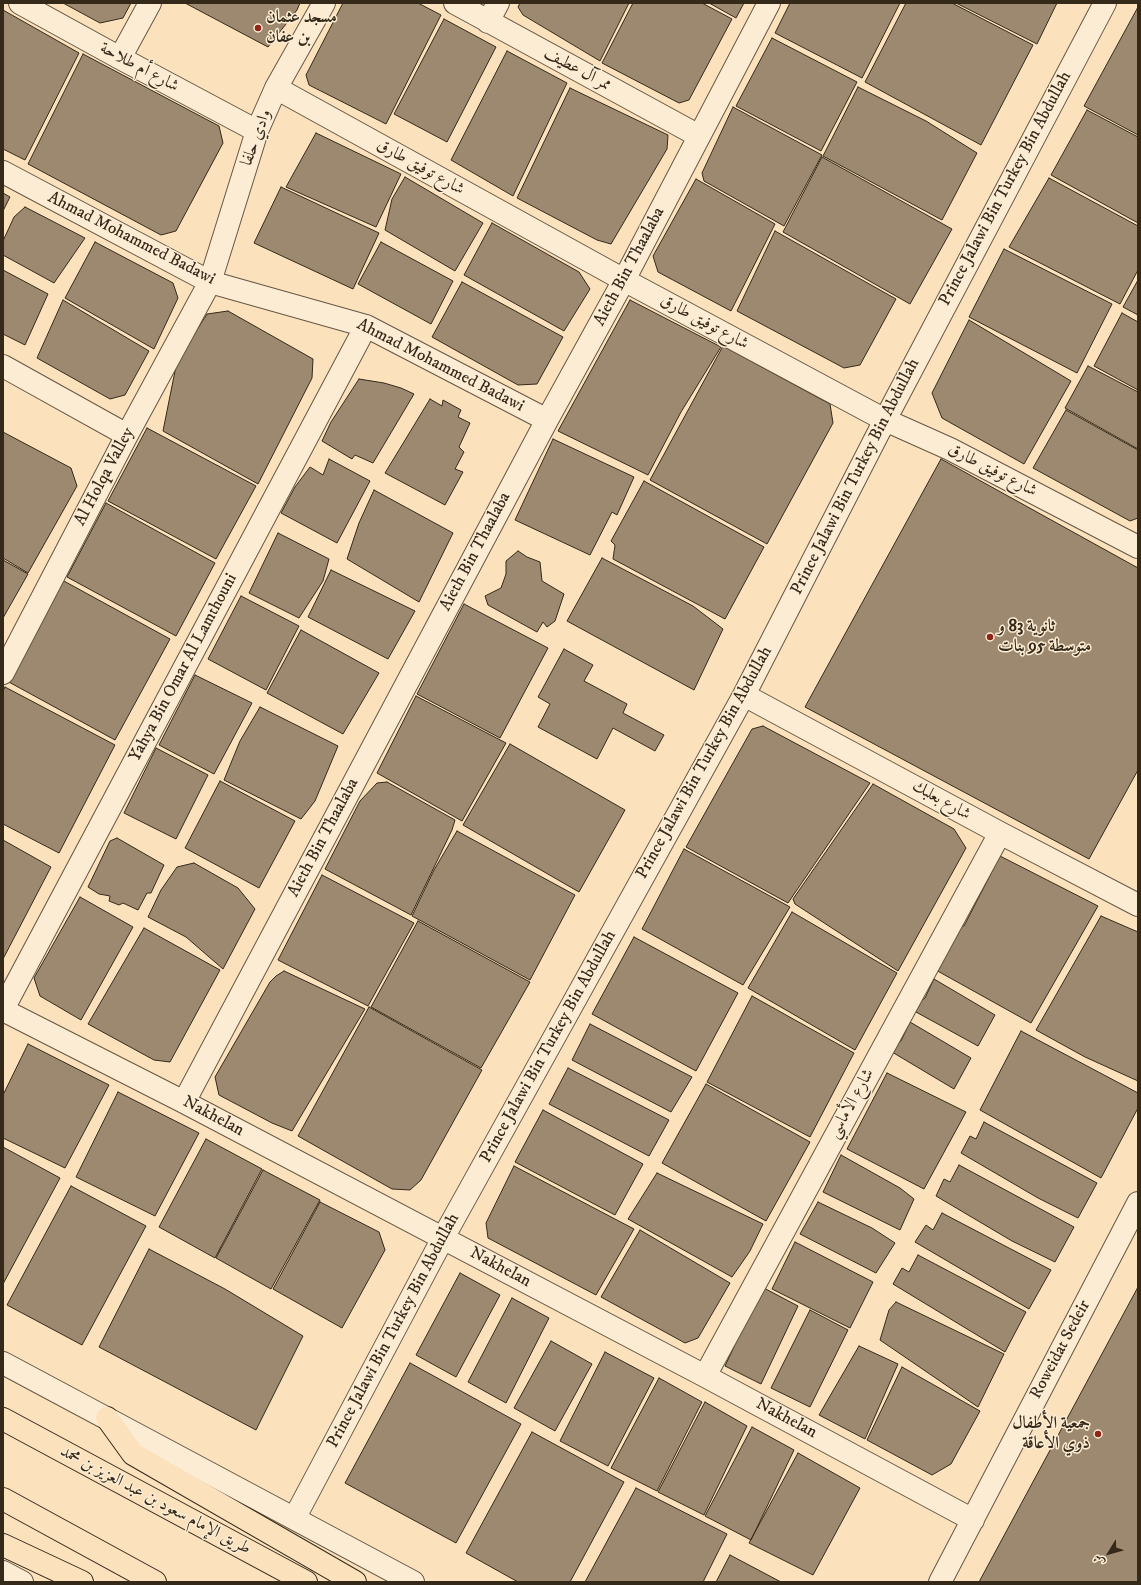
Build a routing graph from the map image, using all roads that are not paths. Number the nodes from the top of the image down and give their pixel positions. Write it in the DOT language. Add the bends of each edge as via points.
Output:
graph roads {
  1 [pos="20,3"];
  2 [pos="150,3"];
  3 [pos="324,3"];
  4 [pos="455,3"];
  5 [pos="769,3"];
  6 [pos="1105,3"];
  7 [pos="493,12"];
  8 [pos="120,58"];
  9 [pos="276,88"];
  10 [pos="258,130"];
  11 [pos="699,136"];
  12 [pos="3,172"];
  13 [pos="624,280"];
  14 [pos="210,282"];
  15 [pos="366,326"];
  16 [pos="3,366"];
  17 [pos="547,420"];
  18 [pos="885,420"];
  19 [pos="127,436"];
  20 [pos="1138,548"];
  21 [pos="3,673"];
  22 [pos="744,694"];
  23 [pos="1000,833"];
  24 [pos="1138,905"];
  25 [pos="3,1009"];
  26 [pos="184,1102"];
  27 [pos="1138,1203"];
  28 [pos="443,1238"];
  29 [pos="3,1363"];
  30 [pos="705,1376"];
  31 [pos="107,1418"];
  32 [pos="3,1420"];
  33 [pos="3,1499"];
  34 [pos="295,1517"];
  35 [pos="972,1520"];
  36 [pos="3,1545"];
  37 [pos="82,1582"];
  38 [pos="155,1582"];
  39 [pos="306,1582"];
  40 [pos="355,1582"];
  41 [pos="413,1582"];
  42 [pos="940,1582"];
  1 -- 8 [label="street, شارع أم طلاحة"];
  2 -- 8 [label="street"];
  3 -- 9 [label="street, وادي حلفا"];
  4 -- 7 [label="street, ممر آل عطيف"];
  5 -- 11 [label="street, Aieth Bin Thaalaba"];
  6 -- 18 [label="street, Prince Jalawi Bin Turkey Bin Abdullah"];
  7 -- 11 [label="street, ممر آل عطيف"];
  8 -- 10 [label="street, شارع أم طلاحة"];
  9 -- 10 [label="street, وادي حلفا"];
  9 -- 13 [label="street, شارع توفيق طارق"];
  10 -- 14 [label="street, وادي حلفا"];
  11 -- 13 [label="street, Aieth Bin Thaalaba"];
  12 -- 14 [label="street, Ahmad Mohammed Badawi"];
  13 -- 17 [label="street, Aieth Bin Thaalaba"];
  13 -- 18 [label="street, شارع توفيق طارق"];
  14 -- 15 [label="street, Ahmad Mohammed Badawi"];
  14 -- 19 [label="street, Al Holqa Valley"];
  15 -- 17 [label="street, Ahmad Mohammed Badawi"];
  15 -- 25 [label="street, Yahya Bin Omar Al Lamthouni"];
  16 -- 19 [label="street"];
  17 -- 26 [label="street, Aieth Bin Thaalaba"];
  18 -- 20 [label="street, شارع توفيق طارق" via="950,449"];
  18 -- 22 [label="street, Prince Jalawi Bin Turkey Bin Abdullah"];
  19 -- 21 [label="street, Al Holqa Valley"];
  22 -- 23 [label="street, شارع بعلبك"];
  22 -- 28 [label="street, Prince Jalawi Bin Turkey Bin Abdullah"];
  23 -- 24 [label="street, شارع بعلبك"];
  23 -- 30 [label="street, شارع الأماسي"];
  25 -- 26 [label="street, Nakhelan"];
  26 -- 28 [label="street, Nakhelan"];
  27 -- 35 [label="street, Roweidat Sedeir"];
  28 -- 30 [label="street, Nakhelan"];
  28 -- 34 [label="street, Prince Jalawi Bin Turkey Bin Abdullah"];
  29 -- 31 [label="street"];
  30 -- 35 [label="street, Nakhelan"];
  31 -- 34 [label="street"];
  31 -- 40 [label="main road" via="132,1454"];
  32 -- 39 [label="main road, طريق الإمام سعود بن عبد العزيز بن محمد"];
  33 -- 38 [label="main road"];
  34 -- 41 [label="street"];
  35 -- 42 [label="street, Roweidat Sedeir"];
  36 -- 37 [label="main road"];
}
